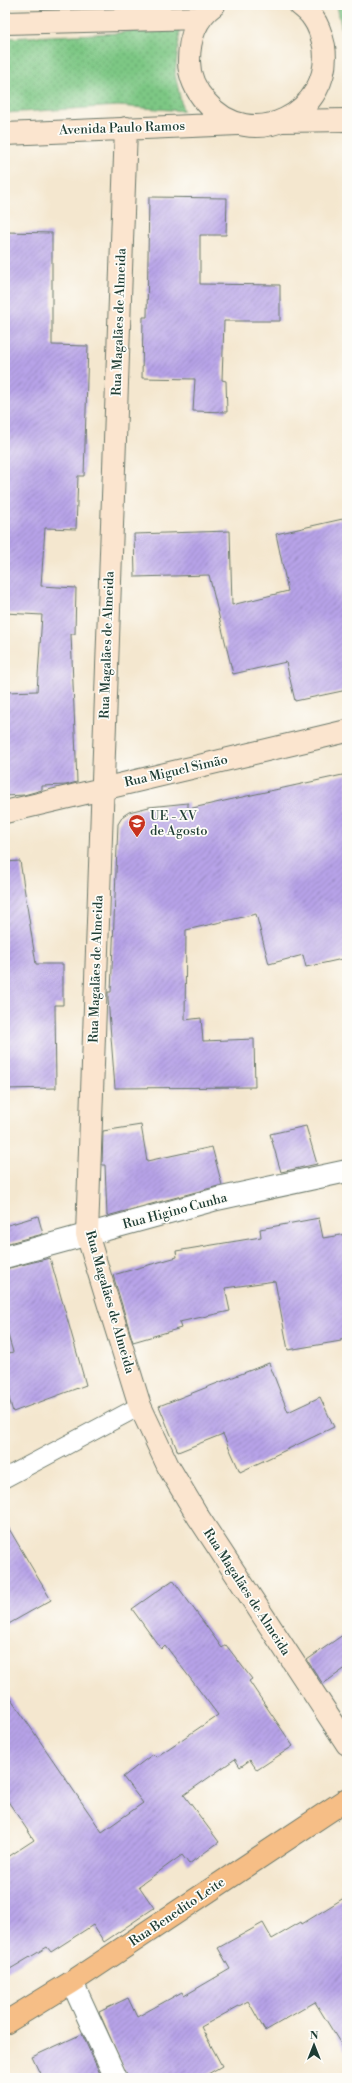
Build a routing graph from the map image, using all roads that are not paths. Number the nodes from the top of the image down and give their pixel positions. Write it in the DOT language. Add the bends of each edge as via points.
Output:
graph roads {
  1 [pos="300,5"];
  2 [pos="208,9"];
  3 [pos="5,23"];
  4 [pos="347,120"];
  5 [pos="280,121"];
  6 [pos="240,124"];
  7 [pos="126,128"];
  8 [pos="5,134"];
  9 [pos="347,731"];
  10 [pos="102,788"];
  11 [pos="5,812"];
  12 [pos="347,1171"];
  13 [pos="87,1234"];
  14 [pos="5,1257"];
  15 [pos="140,1406"];
  16 [pos="5,1478"];
  17 [pos="347,1744"];
  18 [pos="347,1799"];
  19 [pos="72,1982"];
  20 [pos="5,2023"];
  21 [pos="116,2078"];
  1 -- 5 [label="street" via="313,18 322,37 326,58 316,92 295,114"];
  2 -- 3 [label="street"];
  2 -- 6 [label="street" via="194,33 189,49 193,81 211,108"];
  4 -- 5 [label="street"];
  5 -- 6 [label="street, Avenida Paulo Ramos" via="267,125"];
  6 -- 7 [label="street, Avenida Paulo Ramos"];
  7 -- 8 [label="street, Avenida Paulo Ramos"];
  7 -- 10 [label="street, Rua Magalães de Almeida"];
  9 -- 10 [label="street, Rua Miguel Simão"];
  10 -- 11 [label="street, Rua Miguel Simão"];
  10 -- 13 [label="street, Rua Magalães de Almeida"];
  12 -- 13 [label="street, Rua Higino Cunha" via="217,1199"];
  13 -- 14 [label="street, Rua Higino Cunha"];
  13 -- 15 [label="street, Rua Magalães de Almeida"];
  15 -- 16 [label="lane"];
  15 -- 17 [label="street, Rua Magalães de Almeida" via="168,1466 199,1518"];
  18 -- 19 [label="main road, Rua Benedito Leite"];
  19 -- 20 [label="main road, Rua Benedito Leite"];
  19 -- 21 [label="street"];
}
